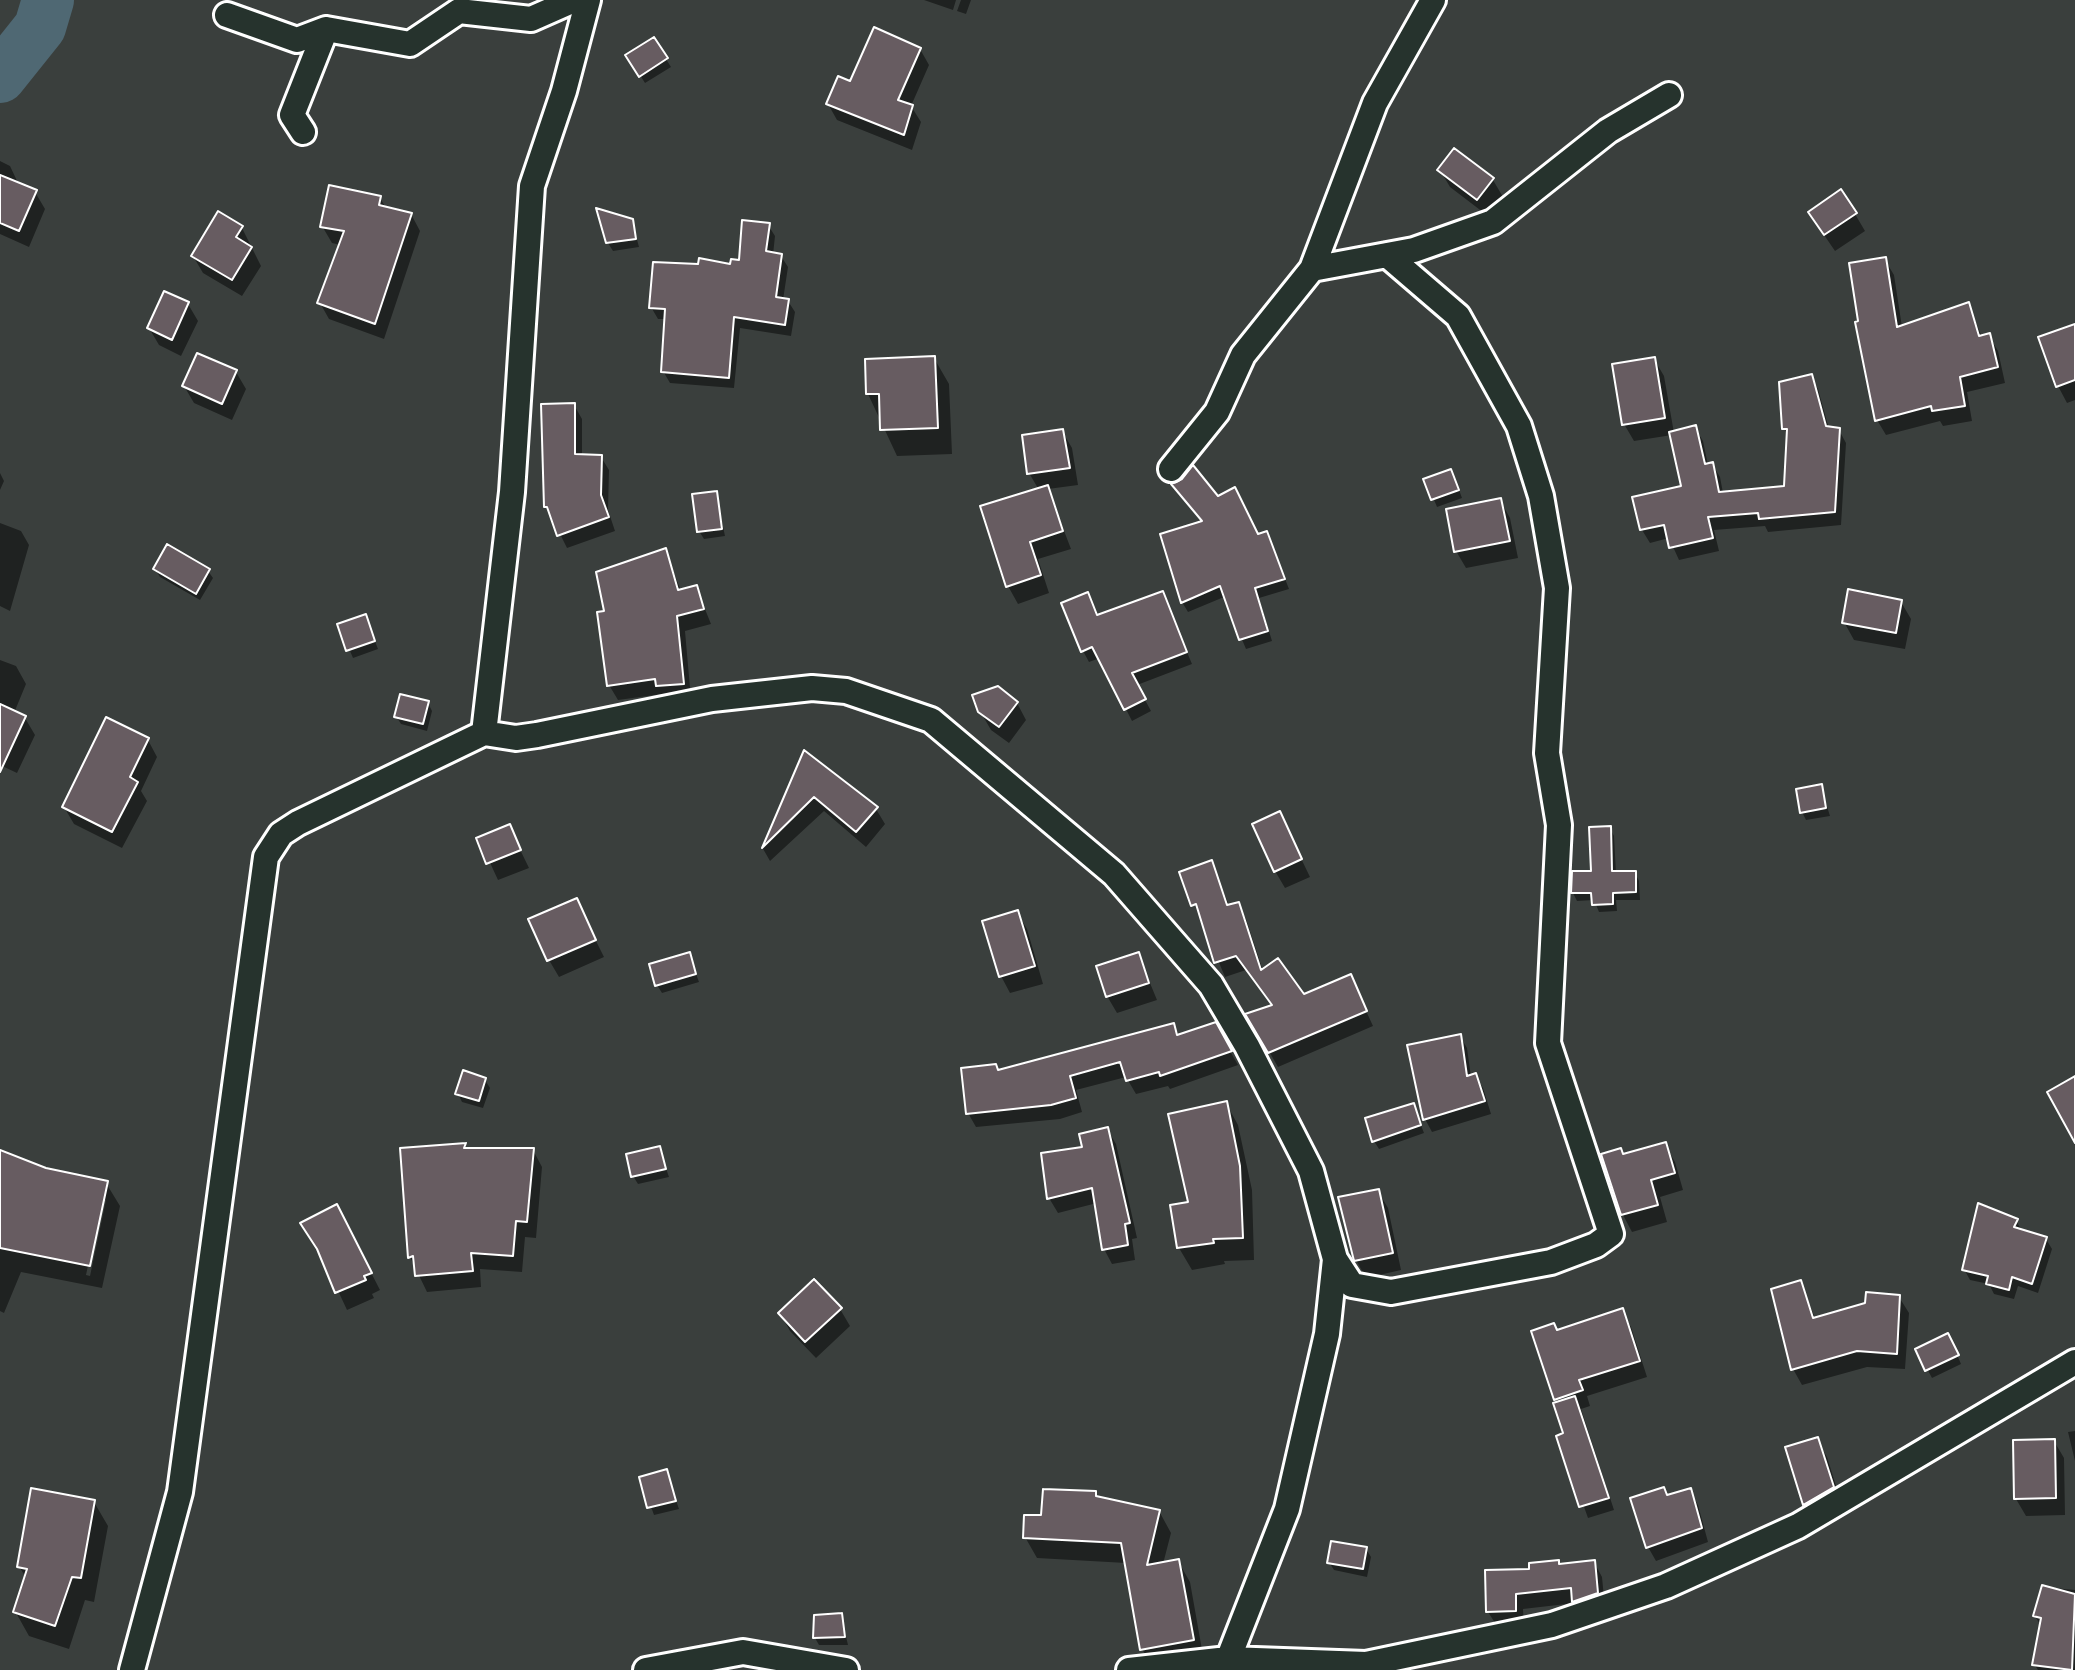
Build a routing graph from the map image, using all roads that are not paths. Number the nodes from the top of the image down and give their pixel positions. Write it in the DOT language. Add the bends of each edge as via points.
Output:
graph roads {
  1 [pos="574,0"];
  2 [pos="588,0"];
  3 [pos="1433,0"];
  4 [pos="227,15"];
  5 [pos="326,29"];
  6 [pos="1669,95"];
  7 [pos="303,132"];
  8 [pos="1387,255"];
  9 [pos="1312,269"];
  10 [pos="1171,469"];
  11 [pos="484,733"];
  12 [pos="1335,1259"];
  13 [pos="2075,1362"];
  14 [pos="1226,1665"];
  15 [pos="132,1670"];
  16 [pos="646,1670"];
  17 [pos="846,1670"];
  18 [pos="1129,1670"];
  1 -- 5 [label="street" via="531,19 459,11 410,44"];
  2 -- 11 [label="street" via="532,186 512,492"];
  3 -- 9 [label="street" via="1375,103"];
  4 -- 5 [label="street" via="297,40"];
  5 -- 7 [label="street" via="292,115"];
  6 -- 8 [label="street" via="1608,131 1493,222"];
  8 -- 9 [label="street"];
  8 -- 12 [label="street" via="1458,316 1519,426 1541,496 1557,588 1547,753 1559,825 1548,1043 1611,1234 1551,1262 1391,1292 1352,1285"];
  9 -- 10 [label="street" via="1243,355 1217,412"];
  11 -- 12 [label="street" via="516,738 712,699 812,688 846,691 931,720 1114,874 1211,985 1311,1171"];
  11 -- 15 [label="street" via="298,823 281,834 266,857 180,1492"];
  12 -- 14 [label="street" via="1327,1334 1287,1509"];
  13 -- 14 [label="street" via="1798,1526 1666,1586 1552,1625 1366,1664"];
  14 -- 18 [label="street"];
  16 -- 17 [label="street" via="743,1652"];
}
